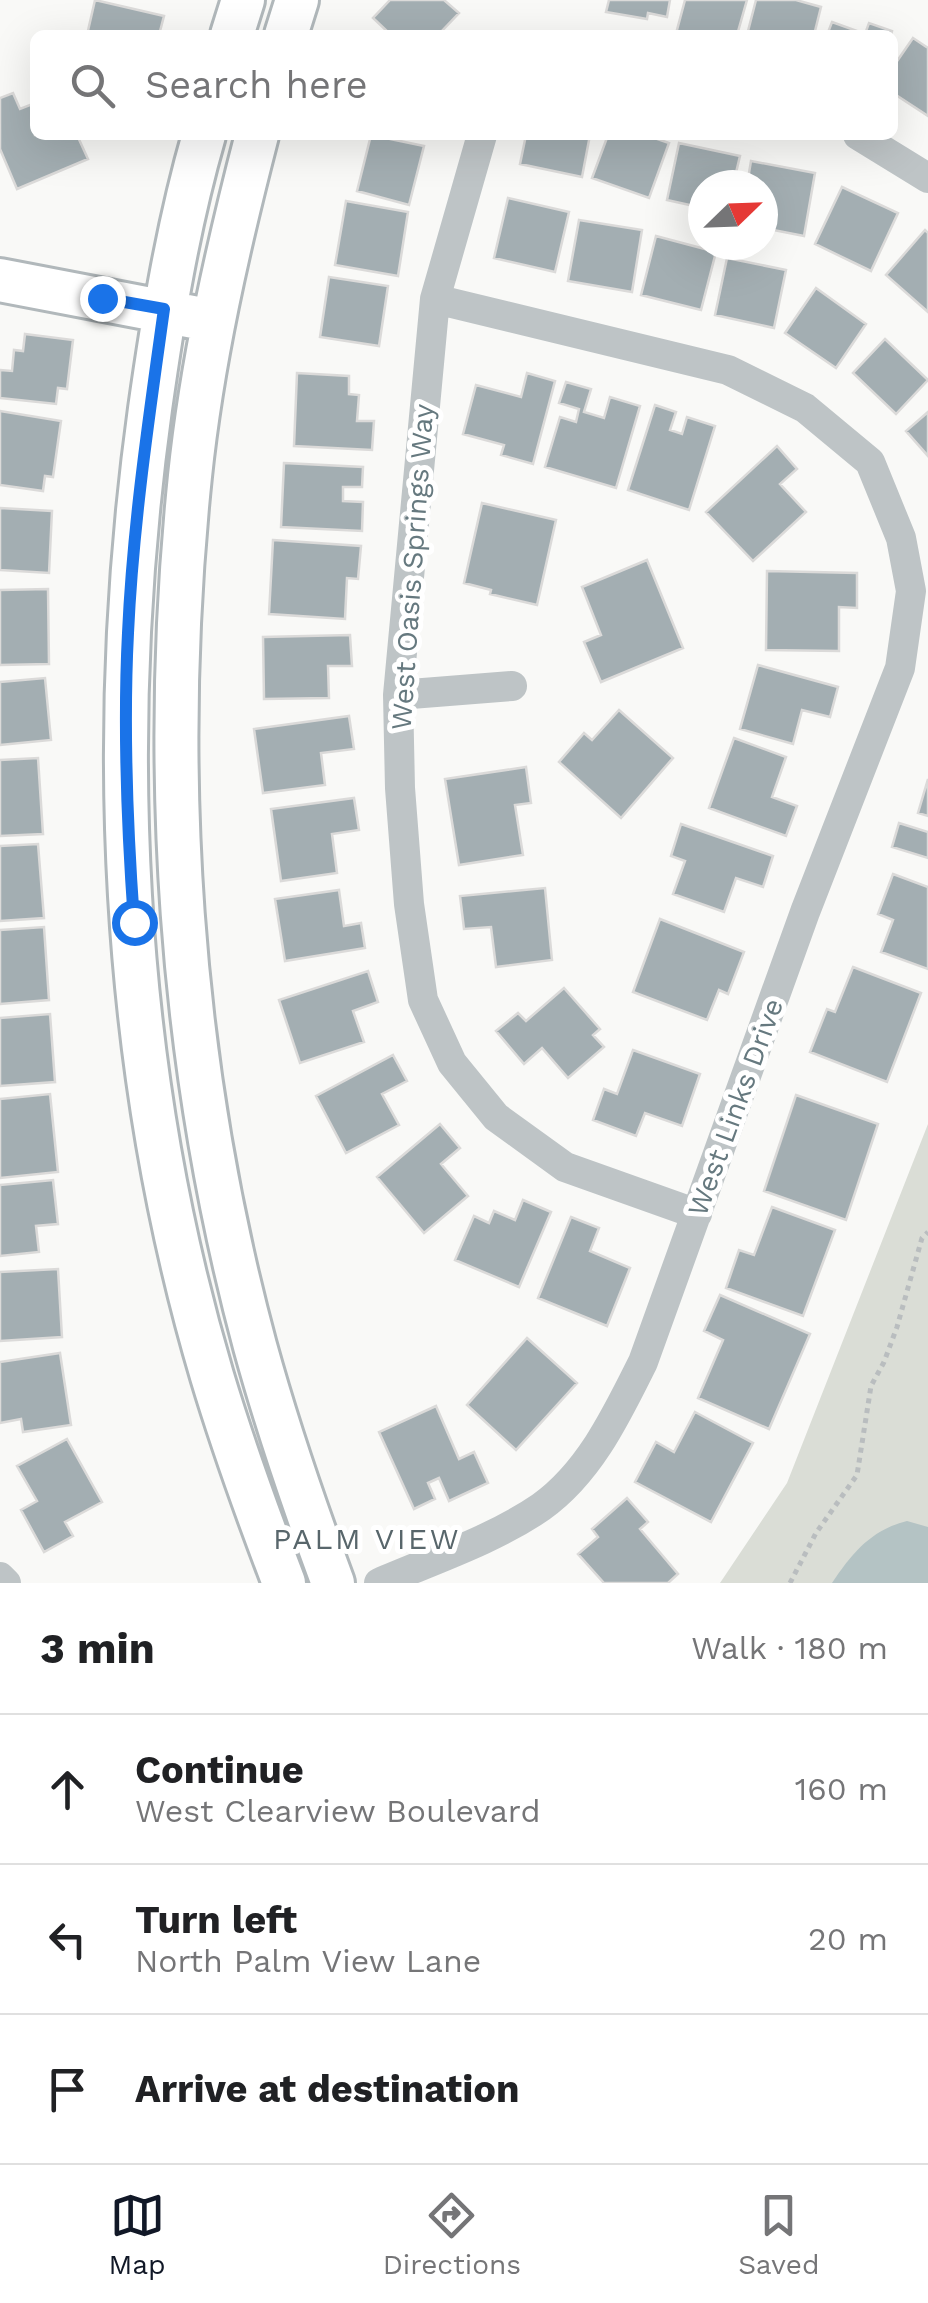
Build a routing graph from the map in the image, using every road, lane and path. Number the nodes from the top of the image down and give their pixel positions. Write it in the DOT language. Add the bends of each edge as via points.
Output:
graph roads {
  1 [pos="243,0"];
  2 [pos="297,0"];
  3 [pos="234,30"];
  4 [pos="288,30"];
  5 [pos="203,140"];
  6 [pos="256,140"];
  7 [pos="481,140"];
  8 [pos="866,140"];
  9 [pos="928,178"];
  10 [pos="0,280"];
  11 [pos="435,299"];
  12 [pos="164,309"];
  13 [pos="213,322"];
  14 [pos="914,532"];
  15 [pos="512,686"];
  16 [pos="398,695"];
  17 [pos="697,1214"];
  18 [pos="928,1232"];
  19 [pos="0,1577"];
  20 [pos="6,1583"];
  21 [pos="284,1583"];
  22 [pos="333,1583"];
  23 [pos="379,1583"];
  24 [pos="790,1583"];
  1 -- 3 [label="street"];
  2 -- 4 [label="street"];
  5 -- 12 [label="street"];
  6 -- 13 [label="street"];
  7 -- 11 [label="street, West Oasis Springs Way"];
  8 -- 9 [label="street"];
  10 -- 12 [label="street"];
  11 -- 14 [label="street, West Links Drive" via="728,370 805,408 870,462"];
  11 -- 16 [label="street, West Oasis Springs Way"];
  12 -- 13 [label="street"];
  12 -- 21 [label="street" via="128,635 125,797 140,1004 193,1305"];
  13 -- 22 [label="street" via="190,473 180,617 176,746 188,979 234,1259 278,1425"];
  14 -- 17 [label="street, West Links Drive" via="900,668"];
  15 -- 16 [label="street"];
  16 -- 17 [label="street, West Oasis Springs Way" via="400,788 423,1000 452,1064 496,1117 565,1167"];
  17 -- 23 [label="street, West Links Drive" via="643,1362 602,1441 577,1471 542,1506 498,1531"];
  18 -- 24 [label="path" via="870,1386 857,1475"];
  19 -- 20 [label="street"];
}
